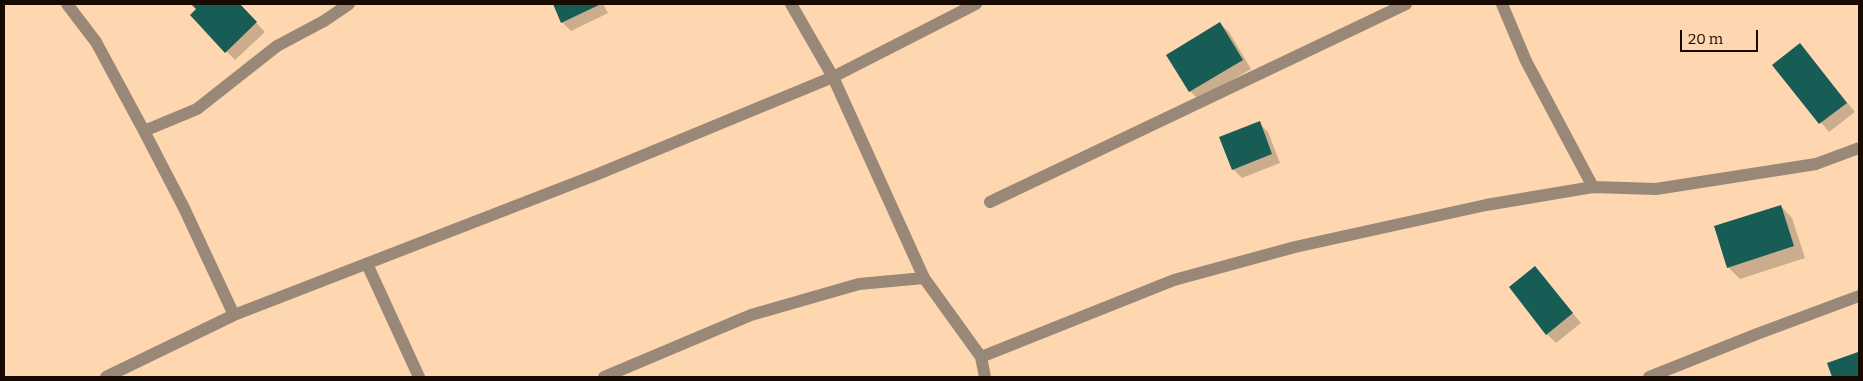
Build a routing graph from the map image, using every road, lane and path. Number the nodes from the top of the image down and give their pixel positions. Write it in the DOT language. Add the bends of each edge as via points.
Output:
graph roads {
  1 [pos="67,4"];
  2 [pos="349,4"];
  3 [pos="791,4"];
  4 [pos="976,4"];
  5 [pos="1406,4"];
  6 [pos="1502,4"];
  7 [pos="833,76"];
  8 [pos="144,131"];
  9 [pos="1859,148"];
  10 [pos="1593,187"];
  11 [pos="990,202"];
  12 [pos="367,264"];
  13 [pos="924,278"];
  14 [pos="1859,296"];
  15 [pos="234,314"];
  16 [pos="981,357"];
  17 [pos="106,377"];
  18 [pos="419,377"];
  19 [pos="604,377"];
  20 [pos="985,377"];
  21 [pos="1650,377"];
  1 -- 8 [label="street" via="96,42"];
  2 -- 8 [label="street" via="277,46 196,109"];
  3 -- 7 [label="street"];
  4 -- 7 [label="street"];
  5 -- 11 [label="street"];
  6 -- 10 [label="street" via="1526,61"];
  7 -- 12 [label="street" via="598,174"];
  7 -- 13 [label="street"];
  8 -- 15 [label="street"];
  9 -- 10 [label="street" via="1816,164 1721,180 1656,189"];
  10 -- 16 [label="street" via="1486,205 1286,249 1174,280"];
  12 -- 15 [label="street"];
  12 -- 18 [label="street"];
  13 -- 16 [label="street"];
  13 -- 19 [label="street" via="859,284 751,314"];
  14 -- 21 [label="street"];
  15 -- 17 [label="street"];
  16 -- 20 [label="street"];
}
